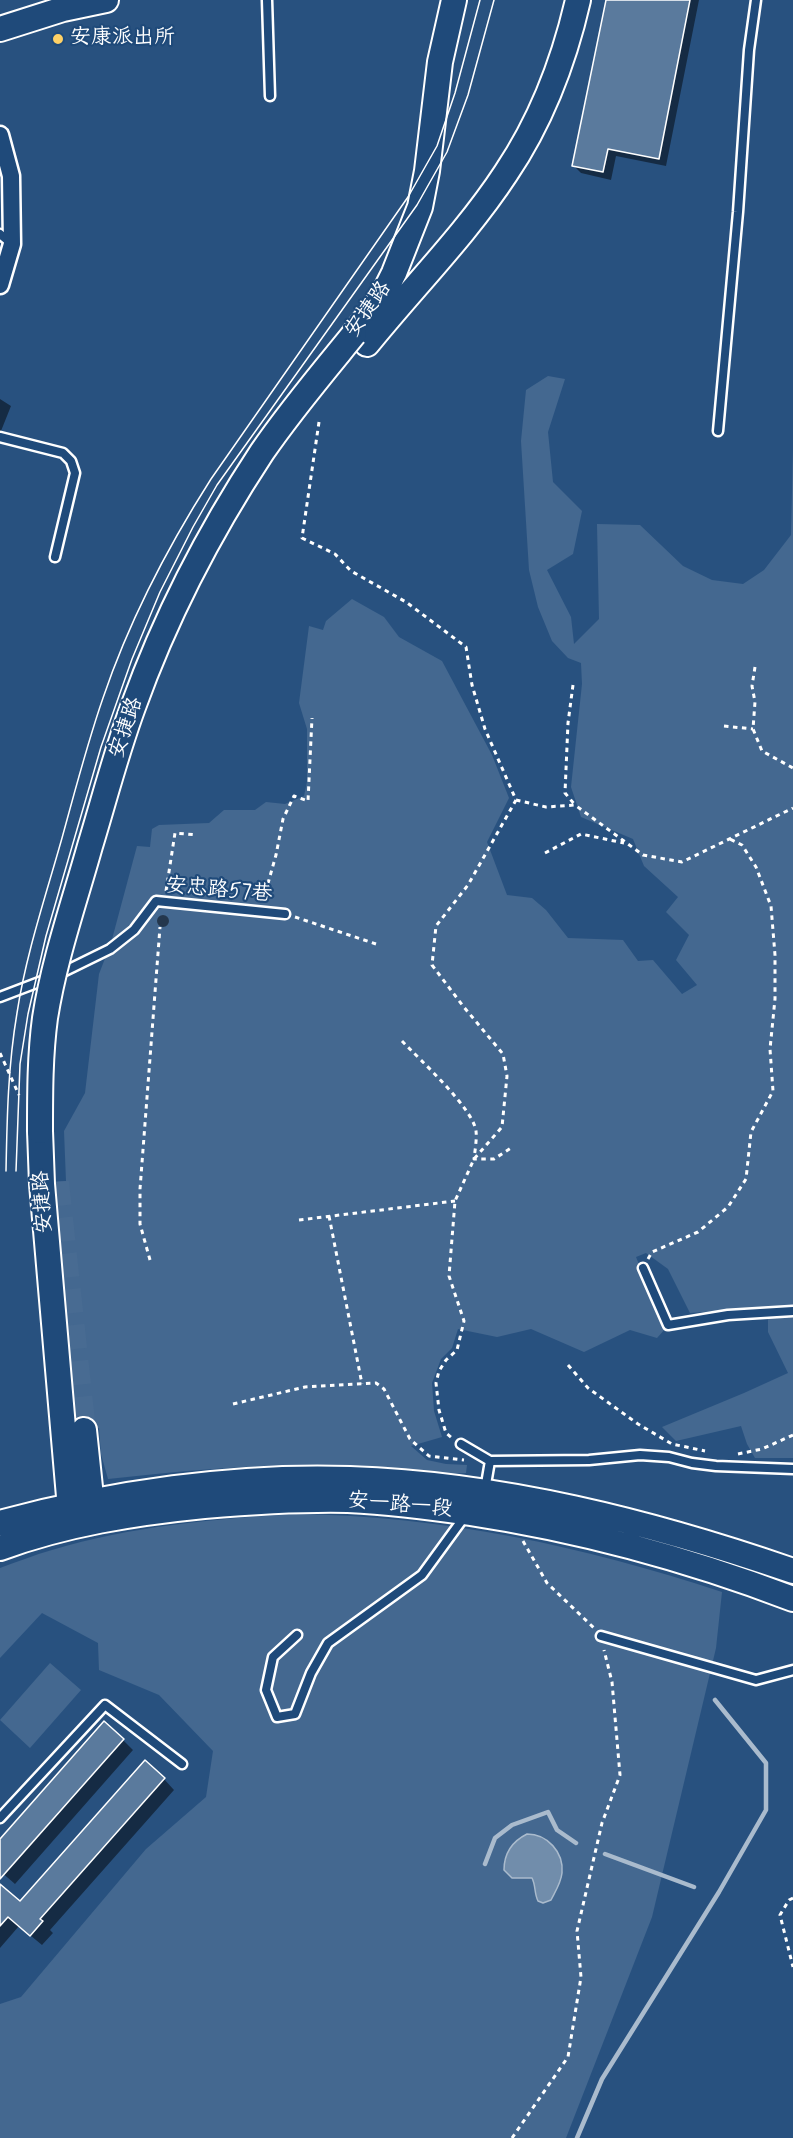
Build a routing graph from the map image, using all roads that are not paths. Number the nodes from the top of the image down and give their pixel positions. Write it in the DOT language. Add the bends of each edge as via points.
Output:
graph roads {
  1 [pos="106,0"];
  2 [pos="267,0"];
  3 [pos="454,0"];
  4 [pos="578,0"];
  5 [pos="756,0"];
  6 [pos="62,4"];
  7 [pos="0,29"];
  8 [pos="270,96"];
  9 [pos="0,135"];
  10 [pos="6,239"];
  11 [pos="0,285"];
  12 [pos="360,339"];
  13 [pos="718,430"];
  14 [pos="0,437"];
  15 [pos="56,557"];
  16 [pos="285,914"];
  17 [pos="0,997"];
  18 [pos="47,1131"];
  19 [pos="57,1182"];
  20 [pos="643,1268"];
  21 [pos="793,1311"];
  22 [pos="84,1430"];
  23 [pos="461,1444"];
  24 [pos="490,1461"];
  25 [pos="793,1469"];
  26 [pos="484,1493"];
  27 [pos="457,1504"];
  28 [pos="82,1514"];
  29 [pos="0,1523"];
  30 [pos="0,1548"];
  31 [pos="793,1571"];
  32 [pos="793,1599"];
  33 [pos="297,1635"];
  34 [pos="601,1636"];
  35 [pos="793,1670"];
  36 [pos="183,1764"];
  37 [pos="0,1818"];
  1 -- 6 [label="street"];
  2 -- 8 [label="lane"];
  3 -- 12 [label="street, 安捷路" via="440,62 420,207 394,273"];
  4 -- 12 [label="street, 安捷路" via="553,83 532,131 506,174 442,256"];
  5 -- 13 [label="lane"];
  6 -- 7 [label="street"];
  9 -- 10 [label="street" via="11,176"];
  10 -- 11 [label="street"];
  12 -- 18 [label="street, 安捷路, bridge" via="310,388 262,452 211,536 177,603 133,707 45,1017 40,1066"];
  14 -- 15 [label="lane" via="63,453 71,461 75,473"];
  16 -- 17 [label="lane, 安忠路57巷" via="156,901 134,930 110,949 36,985"];
  18 -- 19 [label="street, 安捷路"];
  18 -- 28 [label="street, 安捷路" via="42,1184"];
  20 -- 21 [label="lane" via="668,1325 728,1315"];
  22 -- 28 [label="street"];
  23 -- 24 [label="lane"];
  24 -- 25 [label="lane" via="640,1455 716,1466"];
  24 -- 26 [label="lane"];
  26 -- 27 [label="street, 安一路一段"];
  26 -- 31 [label="street, 安一路一段" via="603,1515 702,1541"];
  27 -- 28 [label="street, 安一路一段" via="350,1479 292,1480 175,1488"];
  27 -- 32 [label="street, 安一路一段" via="598,1537 735,1577"];
  27 -- 33 [label="lane" via="422,1575 328,1643 295,1714 277,1717 266,1690 273,1657"];
  28 -- 29 [label="street, 安一路一段"];
  28 -- 30 [label="street, 安一路一段"];
  34 -- 35 [label="lane" via="756,1680"];
  36 -- 37 [label="lane" via="105,1705"];
}
